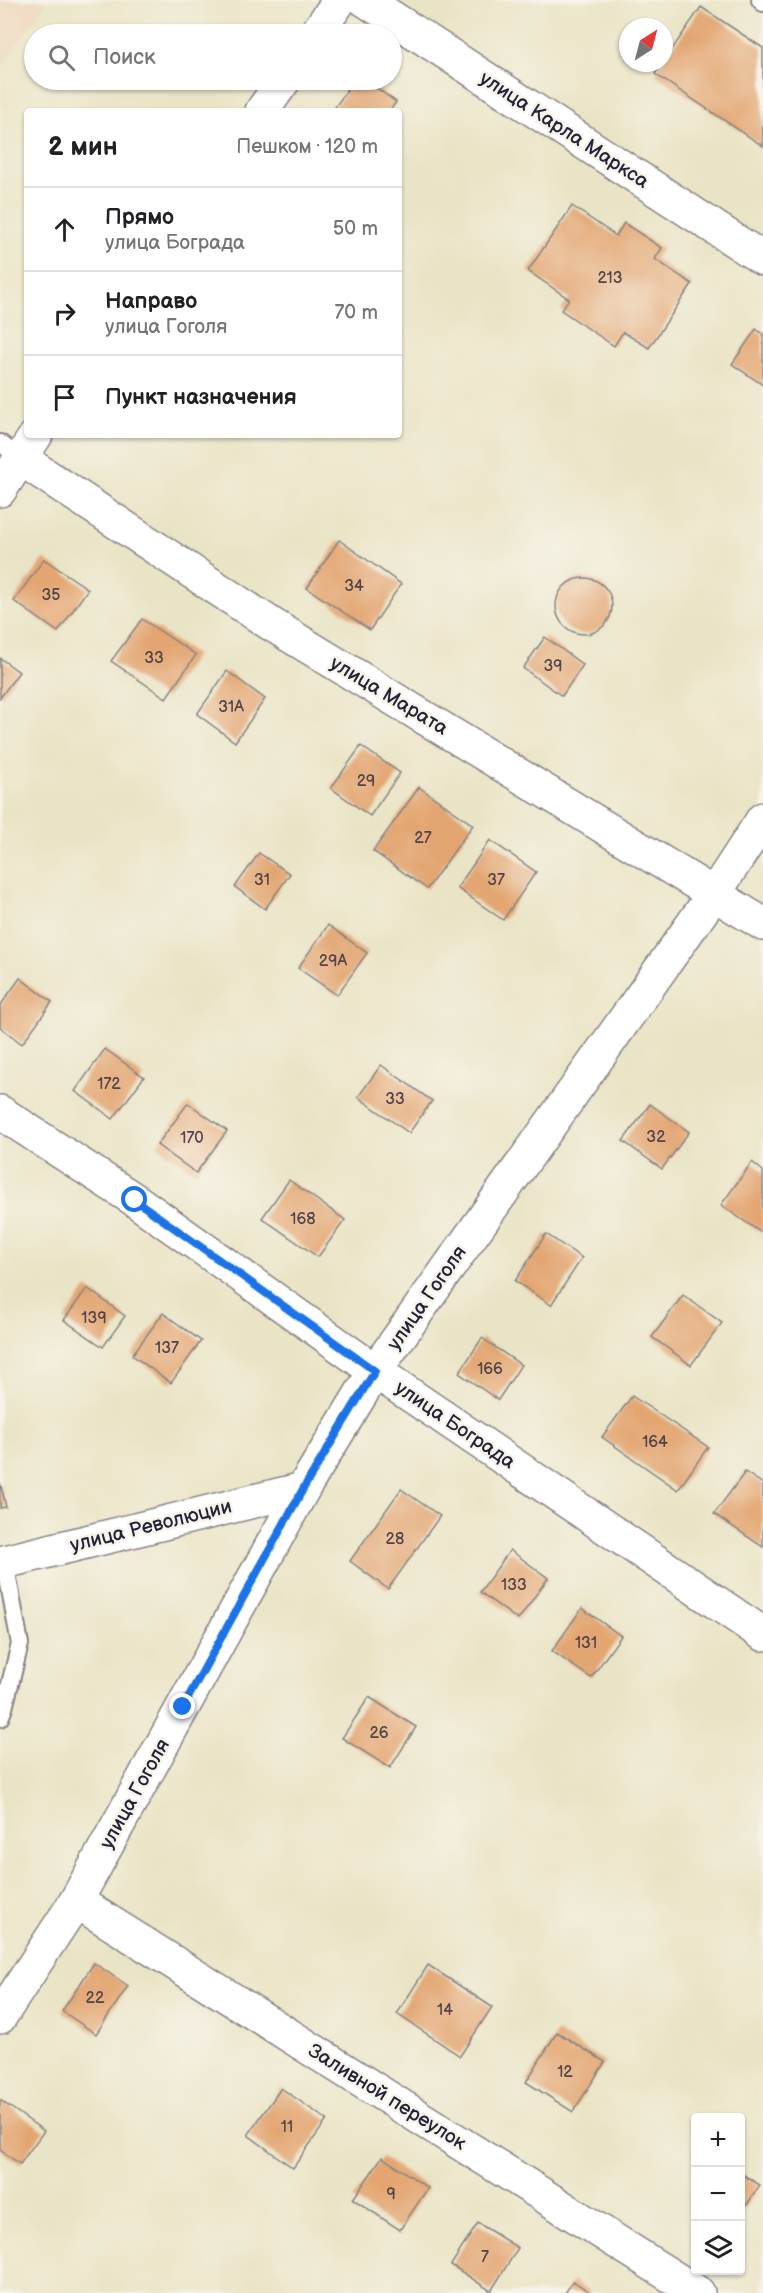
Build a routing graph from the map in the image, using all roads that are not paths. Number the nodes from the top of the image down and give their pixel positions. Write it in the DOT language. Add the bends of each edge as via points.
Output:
graph roads {
  1 [pos="340,0"];
  2 [pos="365,0"];
  3 [pos="323,24"];
  4 [pos="402,24"];
  5 [pos="402,24"];
  6 [pos="277,90"];
  7 [pos="264,108"];
  8 [pos="763,259"];
  9 [pos="19,446"];
  10 [pos="0,490"];
  11 [pos="763,819"];
  12 [pos="714,894"];
  13 [pos="763,924"];
  14 [pos="0,1112"];
  15 [pos="375,1371"];
  16 [pos="303,1489"];
  17 [pos="2,1563"];
  18 [pos="763,1634"];
  19 [pos="0,1718"];
  20 [pos="76,1901"];
  21 [pos="0,2017"];
  22 [pos="698,2293"];
  1 -- 3 [label="street"];
  2 -- 4 [label="street, улица Карла Маркса"];
  5 -- 8 [label="street, улица Карла Маркса"];
  6 -- 7 [label="street"];
  9 -- 10 [label="street"];
  9 -- 12 [label="street, улица Марата" via="271,624"];
  11 -- 12 [label="street, улица Гоголя"];
  12 -- 13 [label="street, улица Марата"];
  12 -- 15 [label="street, улица Гоголя"];
  14 -- 15 [label="street, улица Бограда" via="135,1200"];
  15 -- 16 [label="street, улица Гоголя"];
  15 -- 18 [label="street, улица Бограда"];
  16 -- 17 [label="street, улица Революции"];
  16 -- 20 [label="street, улица Гоголя"];
  17 -- 19 [label="lane" via="20,1644"];
  20 -- 21 [label="street, улица Гоголя"];
  20 -- 22 [label="street, Заливной переулок"];
}
